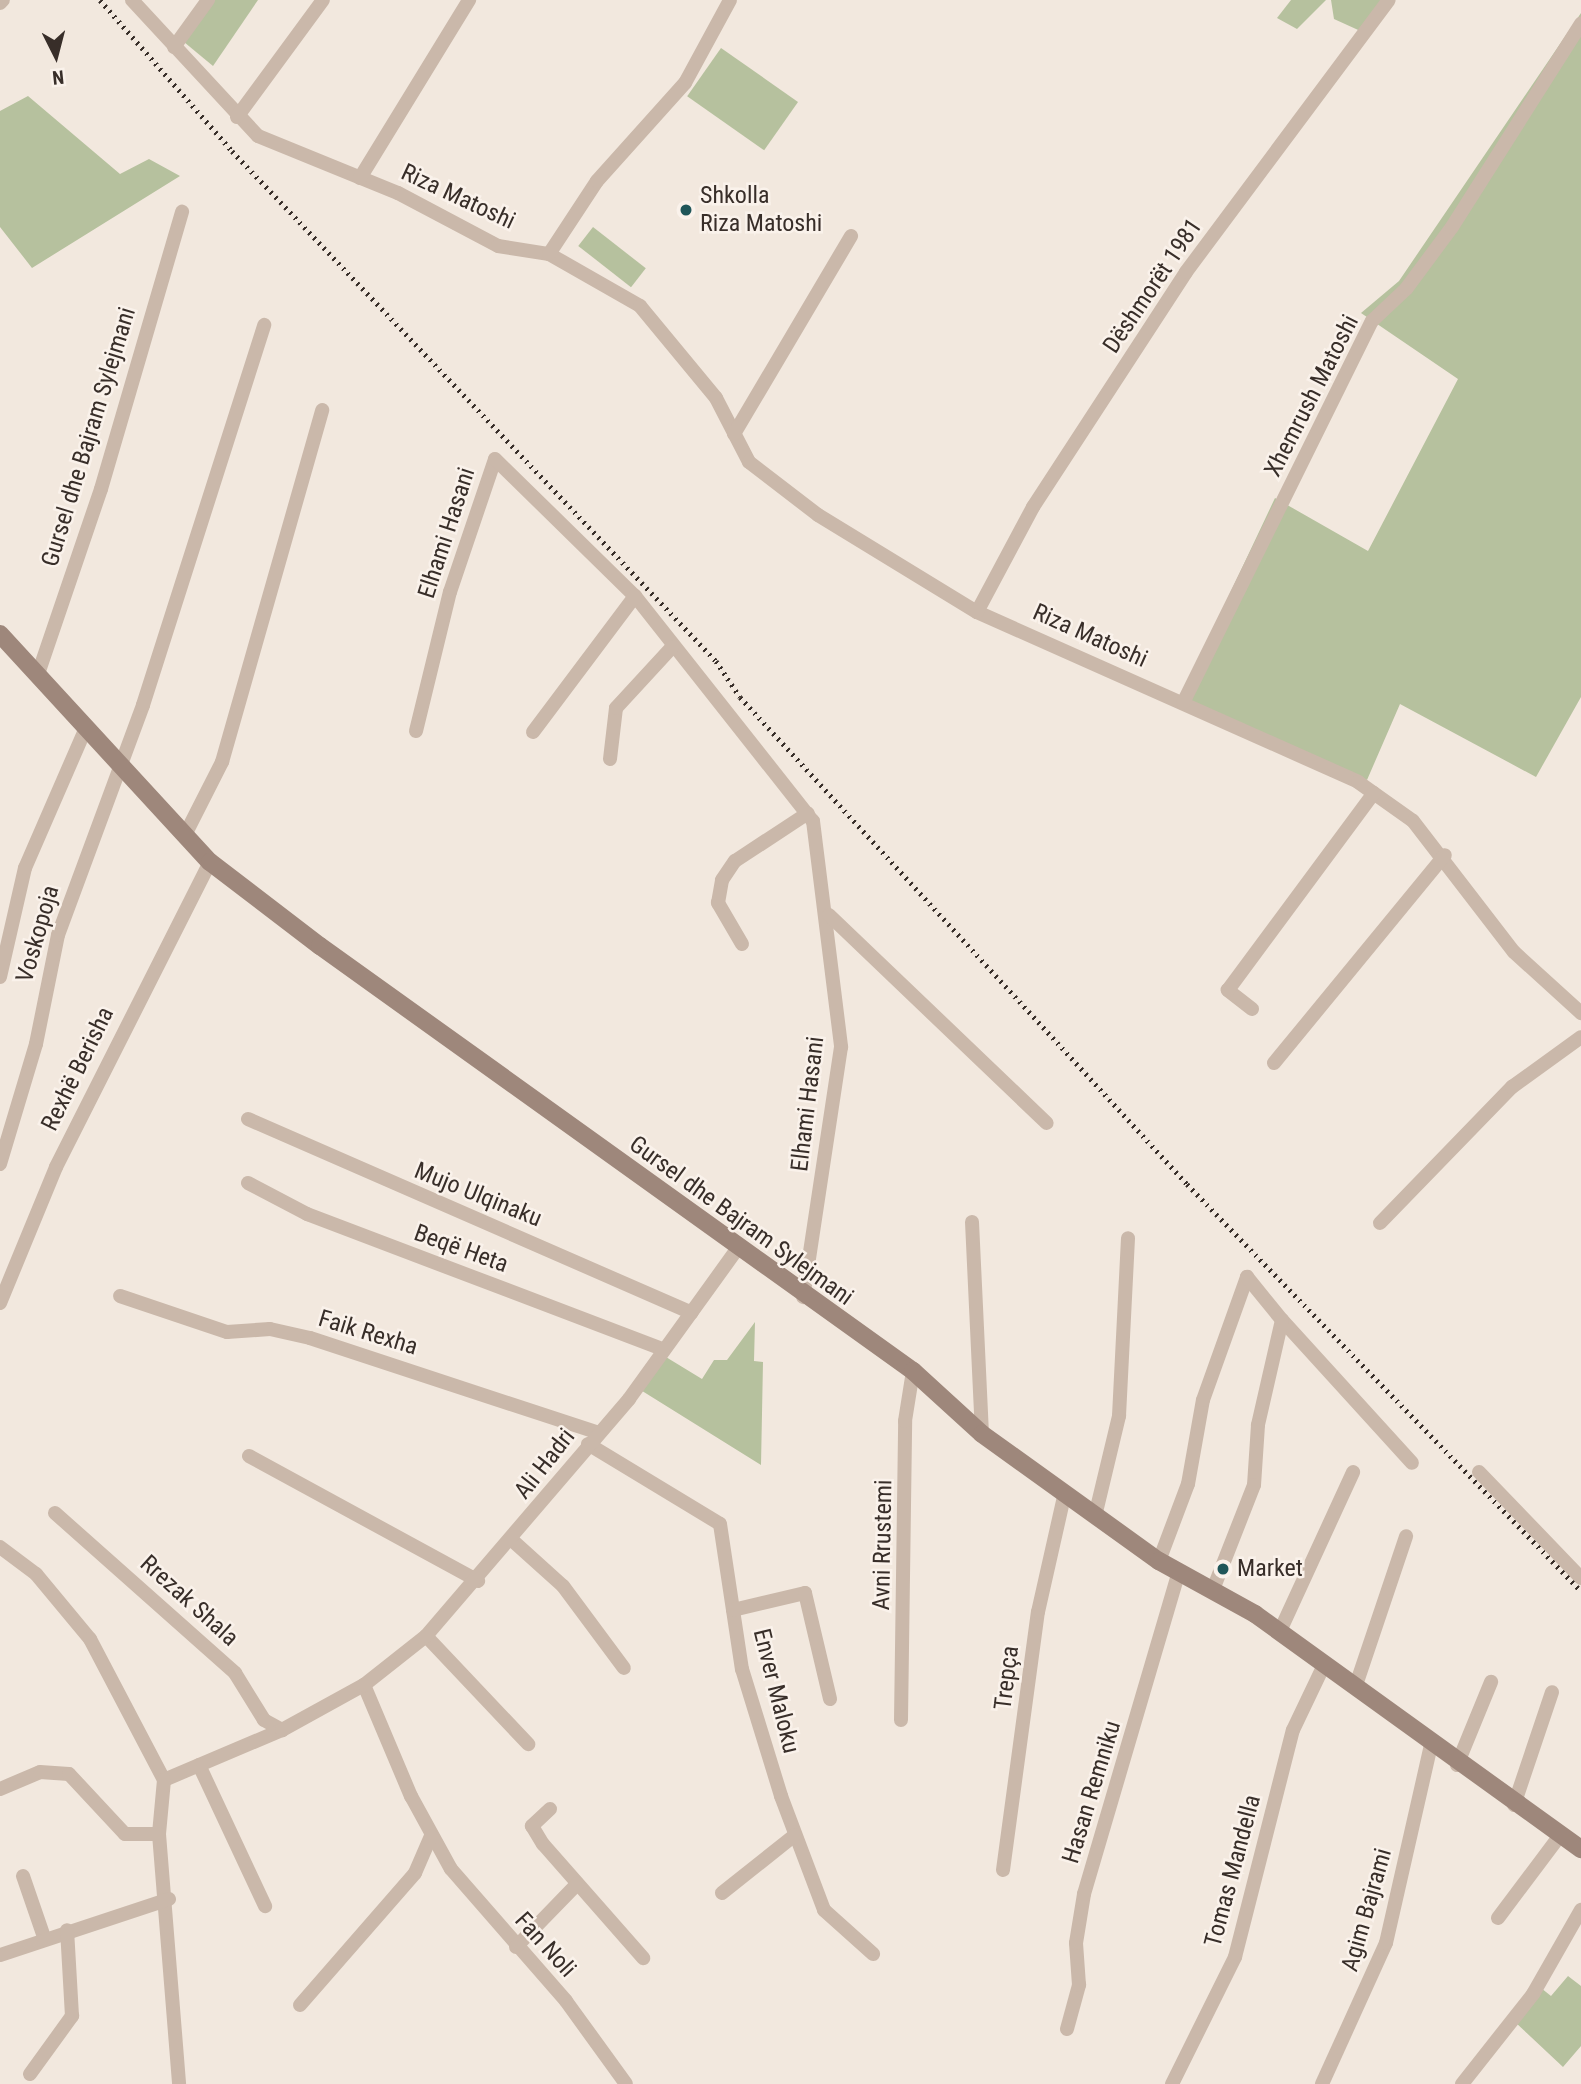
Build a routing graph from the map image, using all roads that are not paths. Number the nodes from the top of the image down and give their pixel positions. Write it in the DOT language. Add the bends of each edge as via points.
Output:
graph roads {
  1 [pos="132,0"];
  2 [pos="208,0"];
  3 [pos="323,0"];
  4 [pos="469,0"];
  5 [pos="730,0"];
  6 [pos="1388,0"];
  7 [pos="1581,24"];
  8 [pos="174,47"];
  9 [pos="237,117"];
  10 [pos="360,178"];
  11 [pos="182,212"];
  12 [pos="851,236"];
  13 [pos="549,254"];
  14 [pos="264,325"];
  15 [pos="323,410"];
  16 [pos="734,434"];
  17 [pos="635,596"];
  18 [pos="977,612"];
  19 [pos="2,641"];
  20 [pos="672,647"];
  21 [pos="38,674"];
  22 [pos="1183,703"];
  23 [pos="86,728"];
  24 [pos="416,731"];
  25 [pos="533,732"];
  26 [pos="610,759"];
  27 [pos="119,760"];
  28 [pos="1374,793"];
  29 [pos="808,813"];
  30 [pos="186,833"];
  31 [pos="1445,855"];
  32 [pos="210,862"];
  33 [pos="829,915"];
  34 [pos="742,944"];
  35 [pos="0,977"];
  36 [pos="1252,1009"];
  37 [pos="1581,1013"];
  38 [pos="1581,1037"];
  39 [pos="1274,1063"];
  40 [pos="248,1119"];
  41 [pos="1047,1123"];
  42 [pos="0,1164"];
  43 [pos="248,1183"];
  44 [pos="972,1223"];
  45 [pos="1380,1223"];
  46 [pos="1128,1238"];
  47 [pos="737,1249"];
  48 [pos="120,1296"];
  49 [pos="803,1297"];
  50 [pos="0,1304"];
  51 [pos="691,1313"];
  52 [pos="1282,1320"];
  53 [pos="662,1349"];
  54 [pos="913,1371"];
  55 [pos="599,1433"];
  56 [pos="982,1434"];
  57 [pos="588,1444"];
  58 [pos="249,1456"];
  59 [pos="1412,1463"];
  60 [pos="1353,1472"];
  61 [pos="1479,1472"];
  62 [pos="1065,1492"];
  63 [pos="55,1513"];
  64 [pos="1096,1513"];
  65 [pos="1406,1536"];
  66 [pos="513,1541"];
  67 [pos="0,1547"];
  68 [pos="1159,1561"];
  69 [pos="1179,1571"];
  70 [pos="1581,1578"];
  71 [pos="478,1580"];
  72 [pos="1214,1587"];
  73 [pos="733,1610"];
  74 [pos="1280,1631"];
  75 [pos="426,1636"];
  76 [pos="1324,1665"];
  77 [pos="624,1668"];
  78 [pos="1491,1682"];
  79 [pos="364,1685"];
  80 [pos="1356,1685"];
  81 [pos="1552,1692"];
  82 [pos="830,1699"];
  83 [pos="901,1720"];
  84 [pos="282,1730"];
  85 [pos="1432,1741"];
  86 [pos="528,1744"];
  87 [pos="199,1765"];
  88 [pos="1457,1765"];
  89 [pos="164,1780"];
  90 [pos="0,1789"];
  91 [pos="1514,1805"];
  92 [pos="550,1809"];
  93 [pos="159,1834"];
  94 [pos="1561,1834"];
  95 [pos="795,1835"];
  96 [pos="431,1836"];
  97 [pos="1581,1849"];
  98 [pos="1003,1870"];
  99 [pos="23,1876"];
  100 [pos="577,1884"];
  101 [pos="722,1893"];
  102 [pos="169,1899"];
  103 [pos="265,1906"];
  104 [pos="1581,1910"];
  105 [pos="1498,1918"];
  106 [pos="67,1930"];
  107 [pos="44,1937"];
  108 [pos="516,1947"];
  109 [pos="873,1954"];
  110 [pos="0,1955"];
  111 [pos="643,1958"];
  112 [pos="300,2005"];
  113 [pos="1067,2029"];
  114 [pos="30,2074"];
  115 [pos="179,2084"];
  116 [pos="626,2084"];
  117 [pos="1172,2084"];
  118 [pos="1322,2084"];
  119 [pos="1462,2084"];
  1 -- 8 [label="street, Riza Matoshi"];
  2 -- 8 [label="street"];
  3 -- 9 [label="street"];
  4 -- 10 [label="street"];
  5 -- 13 [label="street" via="685,83 597,181"];
  6 -- 18 [label="street, Dëshmorët 1981" via="1186,272 1033,507"];
  7 -- 22 [label="street, Xhemrush Matoshi" via="1452,227 1406,289 1372,321"];
  8 -- 9 [label="street, Riza Matoshi"];
  9 -- 10 [label="street, Riza Matoshi" via="258,136"];
  10 -- 13 [label="street, Riza Matoshi" via="498,246"];
  11 -- 21 [label="street, Gursel dhe Bajram Sylejmani" via="101,489"];
  12 -- 16 [label="street"];
  13 -- 16 [label="street, Riza Matoshi" via="640,306 694,368"];
  14 -- 27 [label="street" via="164,641"];
  15 -- 30 [label="street" via="222,762"];
  16 -- 18 [label="street, Riza Matoshi" via="749,462 818,516"];
  17 -- 20 [label="street, Elhami Hasani"];
  17 -- 24 [label="street, Elhami Hasani" via="495,459 450,592"];
  17 -- 25 [label="street"];
  18 -- 22 [label="street, Riza Matoshi"];
  19 -- 21 [label="street, Gursel dhe Bajram Sylejmani"];
  20 -- 26 [label="street" via="617,708"];
  20 -- 29 [label="street, Elhami Hasani"];
  21 -- 23 [label="street, Gursel dhe Bajram Sylejmani"];
  22 -- 28 [label="street, Riza Matoshi"];
  23 -- 27 [label="street, Gursel dhe Bajram Sylejmani"];
  23 -- 35 [label="street" via="25,868"];
  27 -- 30 [label="street, Gursel dhe Bajram Sylejmani"];
  27 -- 42 [label="street, Voskopoja" via="58,935 36,1044"];
  28 -- 31 [label="street, Riza Matoshi"];
  28 -- 36 [label="street" via="1228,990"];
  29 -- 33 [label="street, Elhami Hasani"];
  29 -- 34 [label="street" via="735,861 722,880 718,903"];
  30 -- 32 [label="street, Gursel dhe Bajram Sylejmani"];
  31 -- 37 [label="street, Riza Matoshi" via="1514,952"];
  31 -- 39 [label="street"];
  32 -- 47 [label="street, Gursel dhe Bajram Sylejmani"];
  32 -- 50 [label="street, Rexhë Berisha" via="55,1167"];
  33 -- 41 [label="street"];
  33 -- 49 [label="street, Elhami Hasani" via="841,1047"];
  38 -- 45 [label="street" via="1512,1087"];
  40 -- 51 [label="street, Mujo Ulqinaku"];
  43 -- 53 [label="street, Beqë Heta" via="318,1219"];
  44 -- 56 [label="street"];
  46 -- 64 [label="street" via="1131,1291 1119,1416"];
  47 -- 49 [label="street, Gursel dhe Bajram Sylejmani"];
  47 -- 51 [label="street, Ali Hadri"];
  48 -- 55 [label="street, Faik Rexha" via="227,1332 270,1329 337,1346"];
  49 -- 54 [label="street, Gursel dhe Bajram Sylejmani"];
  51 -- 53 [label="street, Ali Hadri"];
  52 -- 59 [label="street"];
  52 -- 68 [label="street" via="1247,1277 1203,1400 1188,1484"];
  52 -- 72 [label="street" via="1258,1425 1254,1485"];
  53 -- 55 [label="street, Ali Hadri"];
  54 -- 56 [label="street, Gursel dhe Bajram Sylejmani"];
  54 -- 83 [label="street, Avni Rrustemi" via="905,1421"];
  55 -- 57 [label="street, Ali Hadri"];
  56 -- 62 [label="street, Gursel dhe Bajram Sylejmani"];
  57 -- 66 [label="street, Ali Hadri"];
  57 -- 73 [label="street, Enver Maloku" via="720,1524"];
  58 -- 71 [label="street"];
  60 -- 74 [label="street"];
  61 -- 70 [label="street"];
  62 -- 64 [label="street, Gursel dhe Bajram Sylejmani"];
  62 -- 98 [label="street, Trepça" via="1038,1612"];
  63 -- 84 [label="street, Rrezak Shala" via="235,1672 264,1720"];
  64 -- 68 [label="street, Gursel dhe Bajram Sylejmani"];
  65 -- 80 [label="street" via="1402,1562"];
  66 -- 71 [label="street, Ali Hadri"];
  66 -- 77 [label="street" via="563,1586"];
  67 -- 89 [label="street" via="36,1574 90,1639"];
  68 -- 69 [label="street, Gursel dhe Bajram Sylejmani"];
  69 -- 72 [label="street, Gursel dhe Bajram Sylejmani"];
  69 -- 113 [label="street, Hasan Remniku" via="1084,1894 1076,1943 1079,1985"];
  71 -- 75 [label="street, Ali Hadri"];
  72 -- 74 [label="street, Gursel dhe Bajram Sylejmani"];
  73 -- 82 [label="street" via="805,1593"];
  73 -- 95 [label="street, Enver Maloku" via="742,1669"];
  74 -- 76 [label="street, Gursel dhe Bajram Sylejmani"];
  75 -- 79 [label="street, Ali Hadri"];
  75 -- 86 [label="street"];
  76 -- 80 [label="street, Gursel dhe Bajram Sylejmani"];
  76 -- 117 [label="street, Tomas Mandella" via="1293,1730 1236,1957"];
  78 -- 88 [label="street"];
  79 -- 84 [label="street, Ali Hadri"];
  79 -- 96 [label="street, Fan Noli"];
  80 -- 85 [label="street, Gursel dhe Bajram Sylejmani"];
  81 -- 91 [label="street"];
  84 -- 87 [label="street, Ali Hadri"];
  85 -- 88 [label="street, Gursel dhe Bajram Sylejmani"];
  85 -- 118 [label="street, Agim Bajrami" via="1386,1943"];
  87 -- 89 [label="street, Ali Hadri"];
  87 -- 103 [label="street"];
  88 -- 91 [label="street, Gursel dhe Bajram Sylejmani"];
  89 -- 93 [label="street"];
  90 -- 93 [label="street" via="40,1772 62,1772 125,1833"];
  91 -- 94 [label="street, Gursel dhe Bajram Sylejmani"];
  92 -- 100 [label="street" via="532,1826"];
  93 -- 102 [label="street"];
  94 -- 97 [label="street, Gursel dhe Bajram Sylejmani"];
  94 -- 105 [label="street"];
  95 -- 101 [label="street"];
  95 -- 109 [label="street, Enver Maloku" via="824,1910"];
  96 -- 108 [label="street, Fan Noli"];
  96 -- 112 [label="street" via="415,1873"];
  99 -- 107 [label="street"];
  100 -- 108 [label="street"];
  100 -- 111 [label="street"];
  102 -- 106 [label="street"];
  102 -- 115 [label="street"];
  104 -- 119 [label="street" via="1533,1994"];
  106 -- 107 [label="street"];
  106 -- 114 [label="street" via="72,2016"];
  107 -- 110 [label="street"];
  108 -- 116 [label="street, Fan Noli" via="566,2001"];
}
